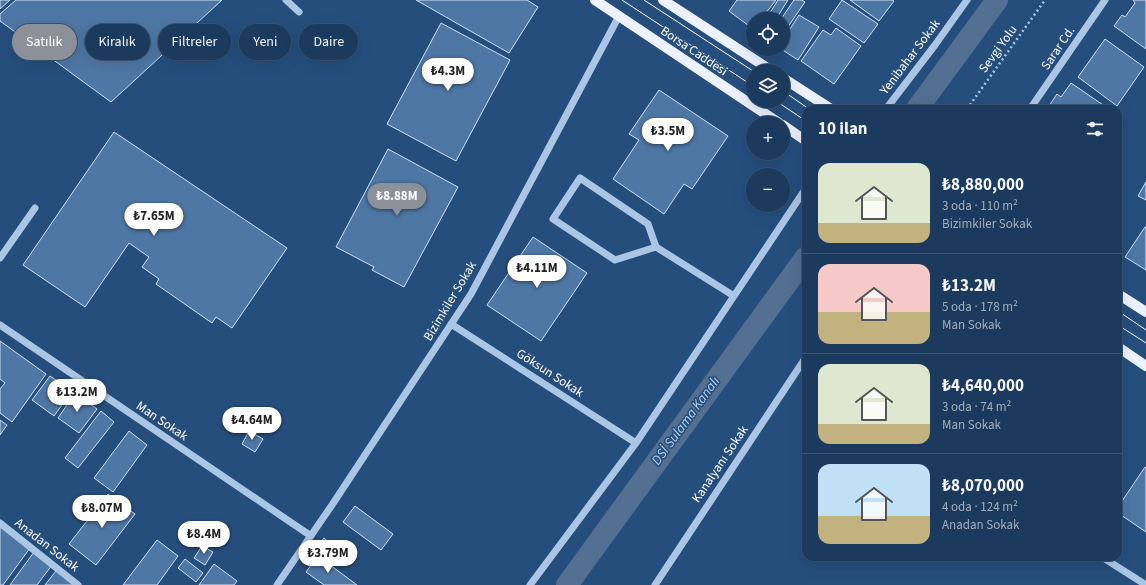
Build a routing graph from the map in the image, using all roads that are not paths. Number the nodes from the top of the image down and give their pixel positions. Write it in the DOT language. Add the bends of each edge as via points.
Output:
graph roads {
  1 [pos="286,0"];
  2 [pos="595,0"];
  3 [pos="663,0"];
  4 [pos="967,0"];
  5 [pos="1105,0"];
  6 [pos="299,12"];
  7 [pos="619,16"];
  8 [pos="761,64"];
  9 [pos="790,83"];
  10 [pos="825,105"];
  11 [pos="889,105"];
  12 [pos="1033,105"];
  13 [pos="769,116"];
  14 [pos="790,130"];
  15 [pos="802,138"];
  16 [pos="802,194"];
  17 [pos="35,208"];
  18 [pos="656,247"];
  19 [pos="0,258"];
  20 [pos="734,296"];
  21 [pos="1122,297"];
  22 [pos="1146,312"];
  23 [pos="451,324"];
  24 [pos="0,325"];
  25 [pos="1122,350"];
  26 [pos="802,363"];
  27 [pos="1146,366"];
  28 [pos="636,443"];
  29 [pos="0,523"];
  30 [pos="311,536"];
  31 [pos="1108,561"];
  32 [pos="281,583"];
  33 [pos="78,585"];
  34 [pos="530,585"];
  35 [pos="655,585"];
  36 [pos="1146,585"];
  1 -- 6 [label="street"];
  2 -- 7 [label="main road, Borsa Caddesi"];
  3 -- 8 [label="main road, Borsa Caddesi"];
  4 -- 11 [label="street, Yenibahar Sokak"];
  5 -- 12 [label="street, Sarar Cd."];
  7 -- 13 [label="main road, Borsa Caddesi"];
  7 -- 23 [label="street, Bizimkiler Sokak" via="471,294"];
  9 -- 10 [label="main road"];
  14 -- 15 [label="main road"];
  16 -- 20 [label="street"];
  17 -- 19 [label="street"];
  18 -- 18 [label="street" via="648,224 580,178 553,219 615,260"];
  18 -- 20 [label="street"];
  20 -- 28 [label="street"];
  21 -- 22 [label="main road"];
  23 -- 28 [label="street, Göksun Sokak"];
  23 -- 30 [label="street, Bizimkiler Sokak"];
  24 -- 30 [label="street, Man Sokak"];
  25 -- 27 [label="main road"];
  26 -- 35 [label="street, Kanalyanı Sokak"];
  28 -- 34 [label="street"];
  29 -- 33 [label="street, Anadan Sokak"];
  30 -- 32 [label="street, Bizimkiler Sokak"];
  31 -- 36 [label="street"];
}
